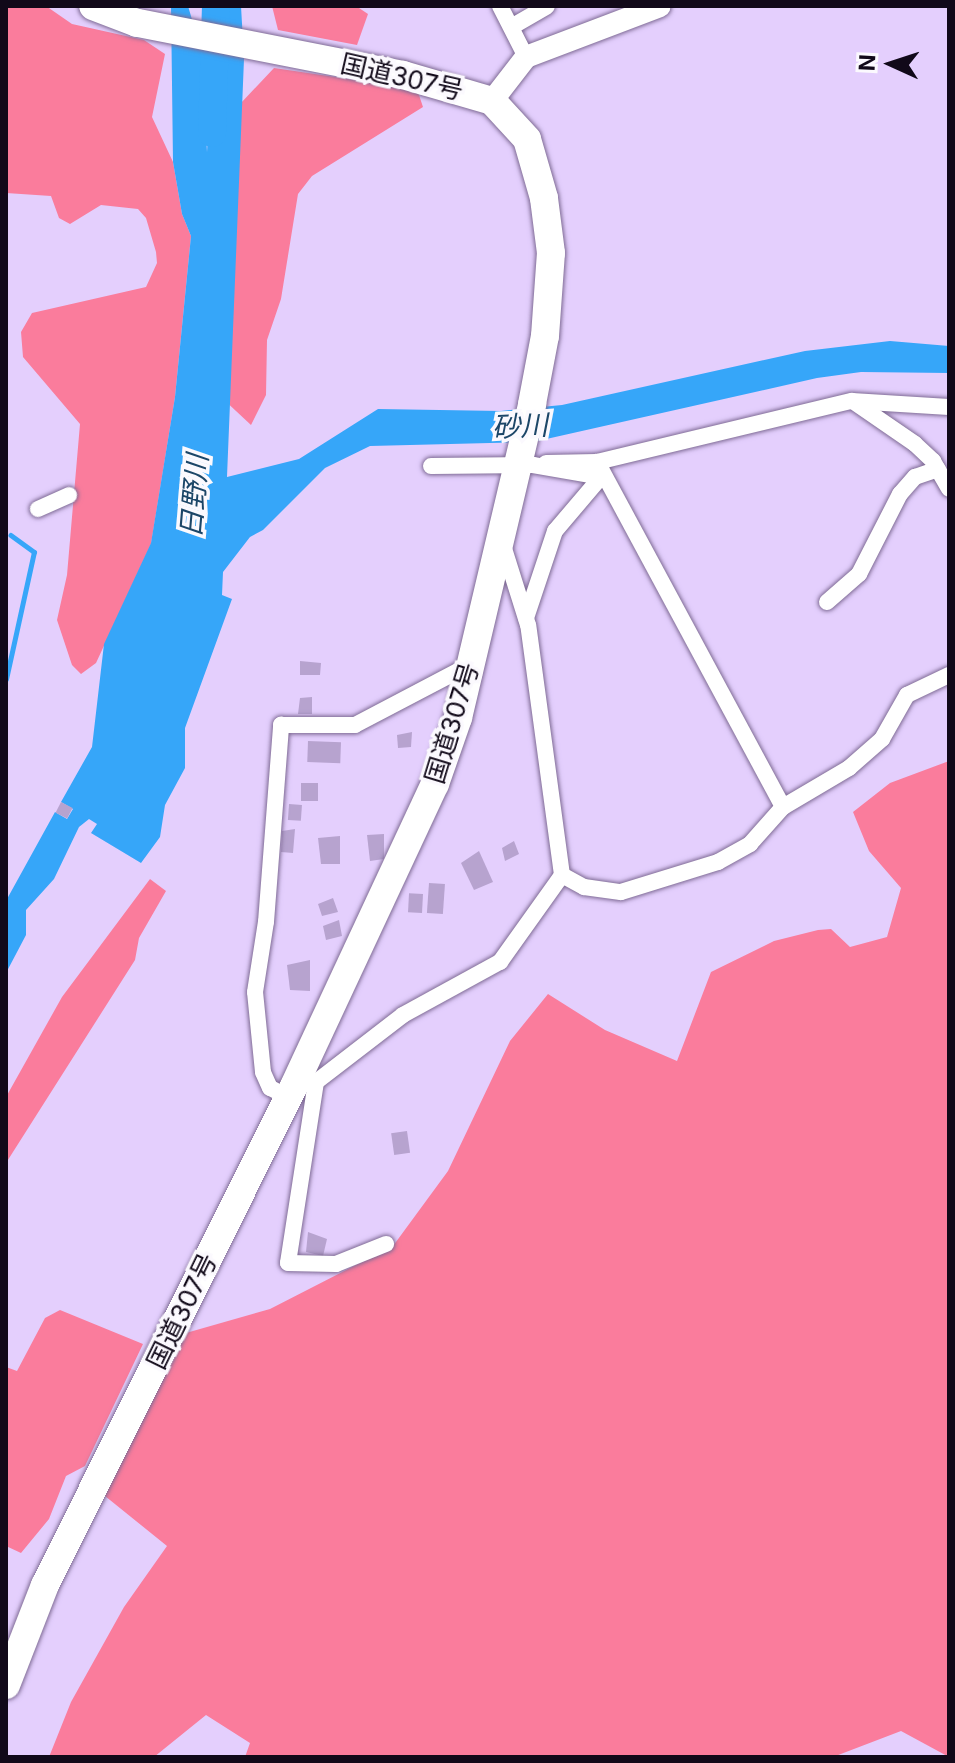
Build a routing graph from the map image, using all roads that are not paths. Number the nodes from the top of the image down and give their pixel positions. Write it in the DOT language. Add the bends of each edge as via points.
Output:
graph roads {
  1 [pos="93,6"];
  2 [pos="500,6"];
  3 [pos="547,6"];
  4 [pos="660,6"];
  5 [pos="513,26"];
  6 [pos="526,57"];
  7 [pos="492,101"];
  8 [pos="852,401"];
  9 [pos="949,407"];
  10 [pos="523,460"];
  11 [pos="431,466"];
  12 [pos="938,469"];
  13 [pos="599,470"];
  14 [pos="949,489"];
  15 [pos="69,495"];
  16 [pos="38,509"];
  17 [pos="501,537"];
  18 [pos="827,602"];
  19 [pos="526,618"];
  20 [pos="471,664"];
  21 [pos="949,675"];
  22 [pos="783,807"];
  23 [pos="562,875"];
  24 [pos="301,1085"];
  25 [pos="386,1244"];
  26 [pos="6,1685"];
  1 -- 7 [label="highway, 国道307号" via="137,23 403,75"];
  2 -- 5 [label="street"];
  3 -- 5 [label="street"];
  4 -- 6 [label="main road"];
  5 -- 6 [label="street"];
  6 -- 7 [label="main road"];
  7 -- 10 [label="highway, 国道307号" via="527,139 544,198 551,253 545,336"];
  8 -- 9 [label="street"];
  8 -- 12 [label="street" via="915,444"];
  8 -- 13 [label="street"];
  10 -- 11 [label="street"];
  10 -- 13 [label="street"];
  10 -- 17 [label="highway, 国道307号"];
  12 -- 14 [label="street"];
  12 -- 18 [label="street" via="915,477 900,494 859,574"];
  13 -- 19 [label="street" via="555,531"];
  13 -- 22 [label="street"];
  15 -- 16 [label="street"];
  17 -- 19 [label="street"];
  17 -- 20 [label="highway, 国道307号"];
  19 -- 23 [label="street"];
  20 -- 24 [label="highway, 国道307号" via="435,784"];
  20 -- 24 [label="street" via="355,725 281,725 255,992 263,1072 270,1088"];
  21 -- 22 [label="street" via="907,695 882,739 849,768"];
  22 -- 23 [label="street" via="750,844 667,880 621,892 584,887"];
  23 -- 24 [label="street" via="500,962 403,1015"];
  24 -- 25 [label="street" via="288,1263 336,1264"];
  24 -- 26 [label="highway, 国道307号" via="45,1585"];
}
